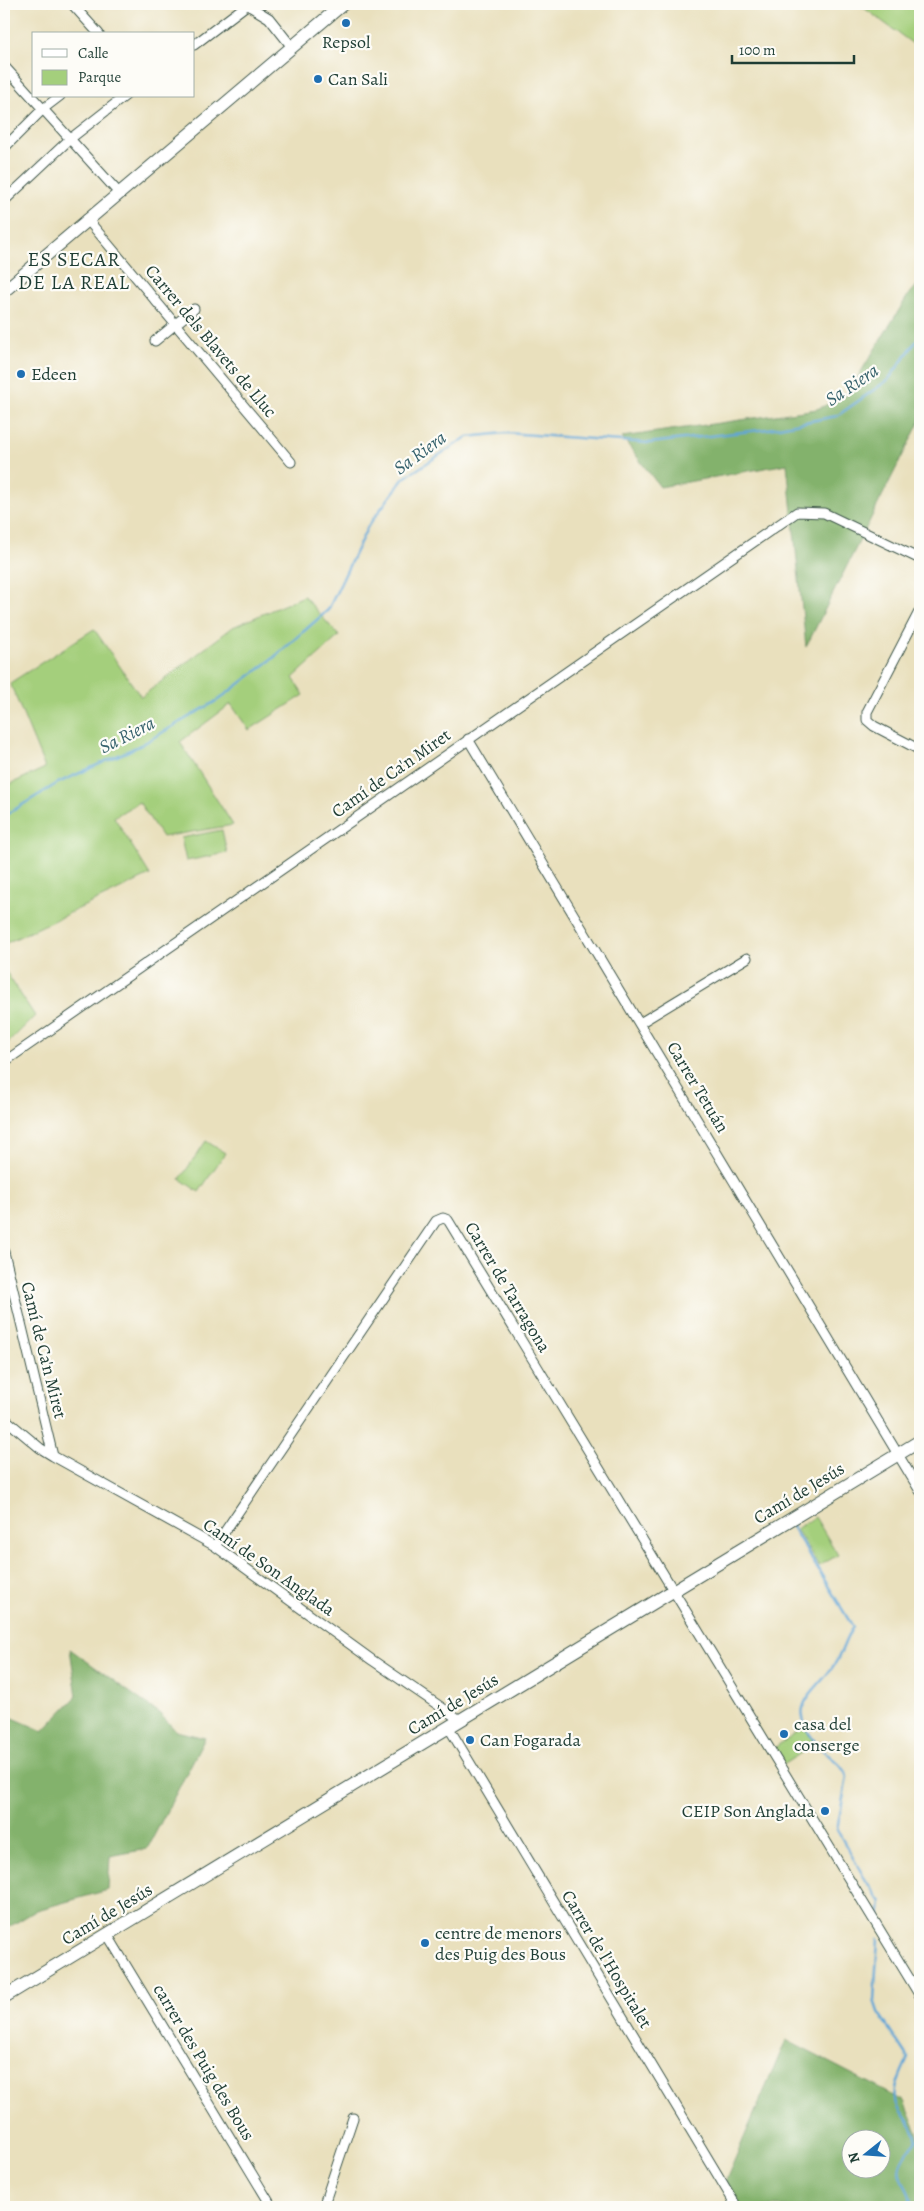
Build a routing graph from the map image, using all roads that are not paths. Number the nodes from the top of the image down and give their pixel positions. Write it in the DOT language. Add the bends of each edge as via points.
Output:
graph roads {
  1 [pos="72,4"];
  2 [pos="247,4"];
  3 [pos="343,4"];
  4 [pos="97,32"];
  5 [pos="195,44"];
  6 [pos="292,47"];
  7 [pos="4,66"];
  8 [pos="32,97"];
  9 [pos="33,98"];
  10 [pos="57,98"];
  11 [pos="122,98"];
  12 [pos="43,109"];
  13 [pos="70,139"];
  14 [pos="4,148"];
  15 [pos="118,192"];
  16 [pos="4,199"];
  17 [pos="87,219"];
  18 [pos="4,291"];
  19 [pos="194,309"];
  20 [pos="176,324"];
  21 [pos="155,341"];
  22 [pos="291,462"];
  23 [pos="920,559"];
  24 [pos="920,610"];
  25 [pos="468,739"];
  26 [pos="920,750"];
  27 [pos="747,958"];
  28 [pos="640,1023"];
  29 [pos="4,1062"];
  30 [pos="4,1252"];
  31 [pos="4,1418"];
  32 [pos="920,1441"];
  33 [pos="898,1453"];
  34 [pos="53,1456"];
  35 [pos="920,1491"];
  36 [pos="215,1546"];
  37 [pos="673,1590"];
  38 [pos="460,1720"];
  39 [pos="449,1728"];
  40 [pos="107,1934"];
  41 [pos="920,1996"];
  42 [pos="4,1997"];
  43 [pos="353,2118"];
  44 [pos="272,2207"];
  45 [pos="323,2207"];
  46 [pos="736,2207"];
  1 -- 4 [label="street"];
  2 -- 5 [label="street"];
  2 -- 6 [label="street" via="269,18"];
  3 -- 6 [label="street"];
  6 -- 15 [label="street"];
  7 -- 8 [label="street"];
  9 -- 12 [label="street"];
  10 -- 12 [label="street"];
  11 -- 13 [label="street"];
  12 -- 13 [label="street"];
  12 -- 14 [label="street"];
  13 -- 15 [label="street"];
  13 -- 16 [label="street"];
  15 -- 17 [label="street"];
  17 -- 18 [label="street"];
  17 -- 20 [label="street, Carrer dels Blavets de Lluc"];
  19 -- 20 [label="street"];
  20 -- 21 [label="street"];
  20 -- 22 [label="street, Carrer dels Blavets de Lluc"];
  23 -- 25 [label="street, Camí de Ca'n Miret" via="824,513 797,512"];
  24 -- 26 [label="street" via="866,712 867,720 874,726"];
  25 -- 28 [label="street, Carrer Tetuán"];
  25 -- 29 [label="street, Camí de Ca'n Miret"];
  27 -- 28 [label="street"];
  28 -- 33 [label="street, Carrer Tetuán"];
  30 -- 34 [label="street, Camí de Ca'n Miret"];
  31 -- 34 [label="street, Camí de Son Anglada"];
  32 -- 33 [label="street, Camí de Jesús"];
  33 -- 35 [label="street, Carrer Tetuán"];
  33 -- 37 [label="street, Camí de Jesús"];
  34 -- 36 [label="street, Camí de Son Anglada"];
  36 -- 37 [label="street, Carrer de Tarragona" via="436,1220 443,1218 448,1220"];
  36 -- 38 [label="street, Camí de Son Anglada"];
  37 -- 38 [label="street, Camí de Jesús"];
  37 -- 41 [label="street"];
  38 -- 39 [label="street, Camí de Jesús"];
  39 -- 40 [label="street, Camí de Jesús"];
  39 -- 46 [label="street, Carrer de l'Hospitalet"];
  40 -- 42 [label="street, Camí de Jesús"];
  40 -- 44 [label="street, carrer des Puig des Bous"];
  43 -- 45 [label="street"];
}
